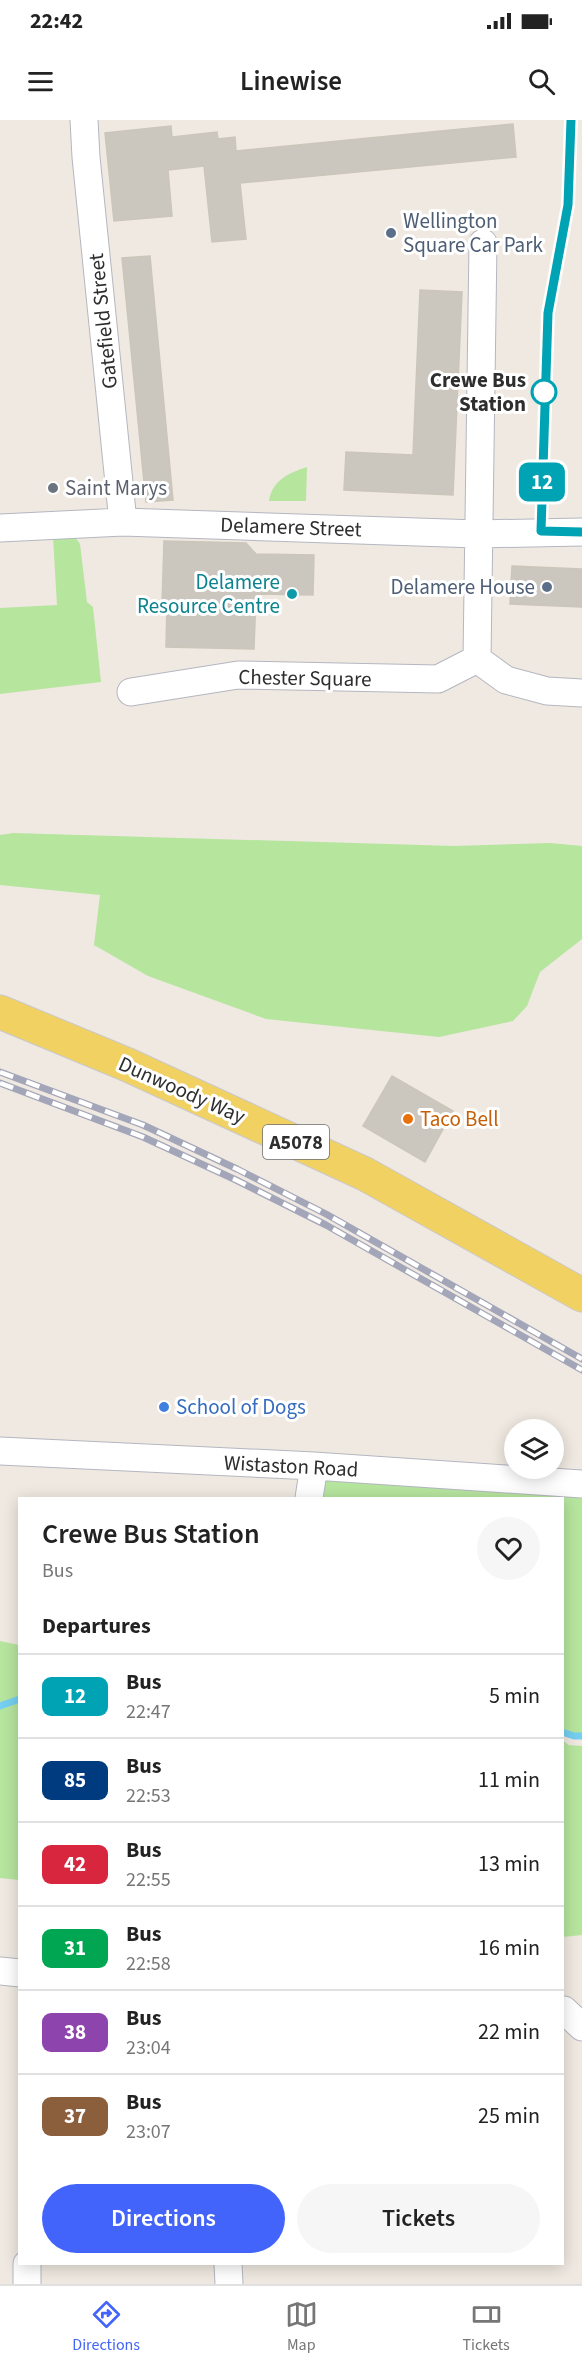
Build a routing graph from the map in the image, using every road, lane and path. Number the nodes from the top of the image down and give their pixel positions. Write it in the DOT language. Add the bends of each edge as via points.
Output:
graph roads {
  1 [pos="84,120"];
  2 [pos="483,243"];
  3 [pos="123,522"];
  4 [pos="0,528"];
  5 [pos="582,532"];
  6 [pos="477,534"];
  7 [pos="477,660"];
  8 [pos="131,692"];
  9 [pos="582,693"];
  10 [pos="0,1012"];
  11 [pos="582,1294"];
  12 [pos="0,1451"];
  13 [pos="314,1466"];
  14 [pos="582,1484"];
  15 [pos="309,1497"];
  16 [pos="0,1971"];
  17 [pos="18,1973"];
  18 [pos="27,2265"];
  19 [pos="228,2265"];
  20 [pos="27,2284"];
  21 [pos="229,2284"];
  1 -- 3 [label="street, Gatefield Street"];
  2 -- 6 [label="street"];
  3 -- 4 [label="street, Delamere Street"];
  3 -- 6 [label="street, Delamere Street"];
  5 -- 6 [label="street, Delamere Street"];
  6 -- 7 [label="street"];
  7 -- 8 [label="street, Chester Square" via="438,679 238,675"];
  7 -- 9 [label="street" via="506,680 547,691"];
  10 -- 11 [label="main road, Dunwoody Way / A5078" via="128,1065 364,1174"];
  12 -- 13 [label="street, Wistaston Road"];
  13 -- 14 [label="street, Wistaston Road"];
  13 -- 15 [label="street"];
  16 -- 17 [label="street"];
  18 -- 20 [label="street"];
  19 -- 21 [label="street"];
}
